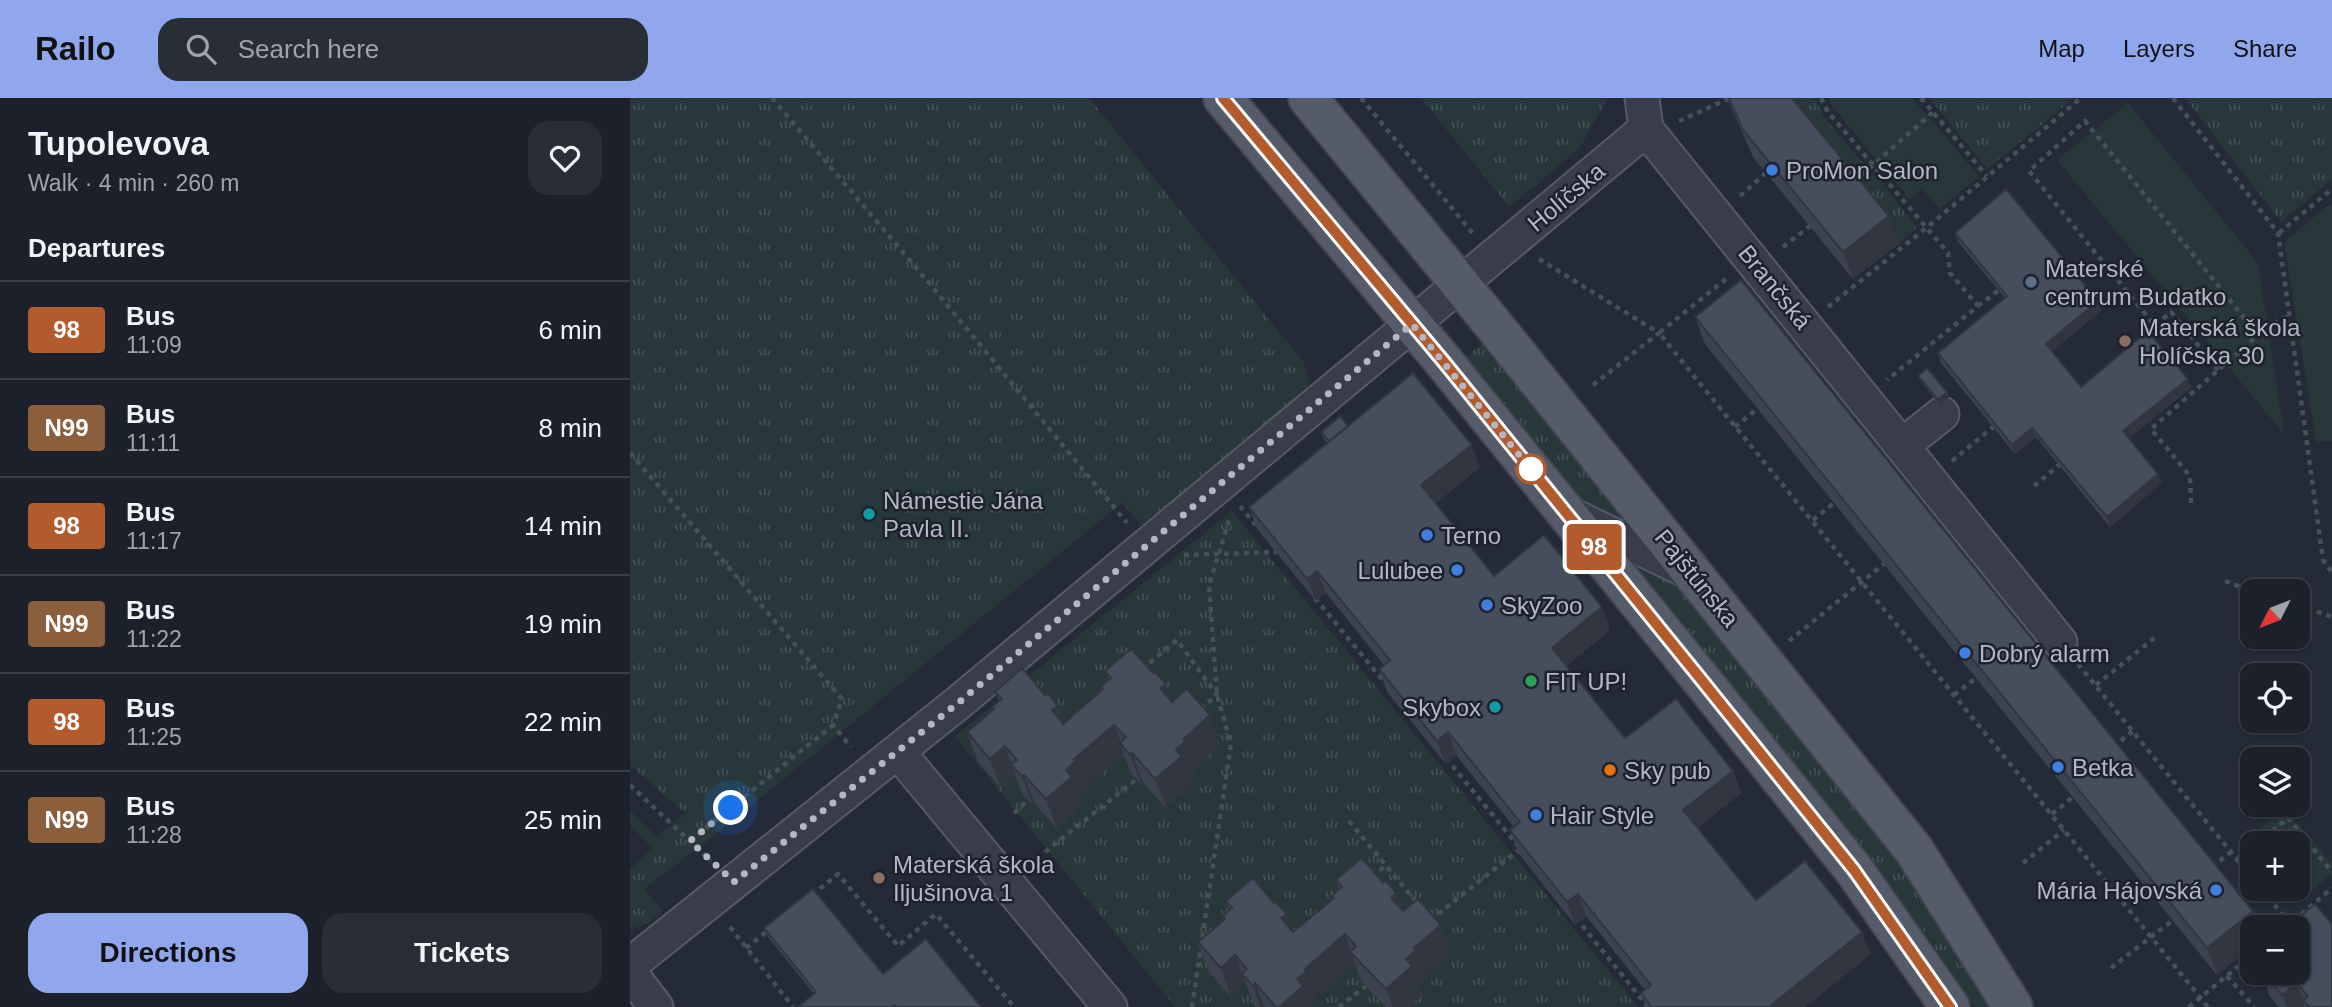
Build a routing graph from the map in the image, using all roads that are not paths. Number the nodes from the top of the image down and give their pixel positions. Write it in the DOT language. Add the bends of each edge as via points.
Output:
graph roads {
  1 [pos="1223,98"];
  2 [pos="1307,98"];
  3 [pos="1654,117"];
  4 [pos="1461,285"];
  5 [pos="1412,324"];
  6 [pos="1942,414"];
  7 [pos="1903,445"];
  8 [pos="1567,513"];
  9 [pos="1694,574"];
  10 [pos="2060,642"];
  11 [pos="898,752"];
  12 [pos="630,965"];
  13 [pos="630,973"];
  14 [pos="656,1007"];
  15 [pos="1110,1007"];
  16 [pos="1950,1007"];
  17 [pos="2013,1007"];
  1 -- 5 [label="main road"];
  2 -- 4 [label="main road, Pajštúnska"];
  3 -- 4 [label="street, Holíčska"];
  3 -- 7 [label="street, Brančská" via="1805,324"];
  4 -- 5 [label="street, Holíčska"];
  4 -- 9 [label="main road, Pajštúnska"];
  5 -- 8 [label="main road"];
  5 -- 11 [label="street, Holíčska"];
  6 -- 7 [label="street"];
  7 -- 10 [label="street, Brančská"];
  8 -- 9 [label="street"];
  8 -- 16 [label="main road" via="1854,870"];
  9 -- 17 [label="main road, Pajštúnska" via="1914,850"];
  11 -- 12 [label="street, Holíčska"];
  11 -- 15 [label="street"];
  13 -- 14 [label="street"];
}
